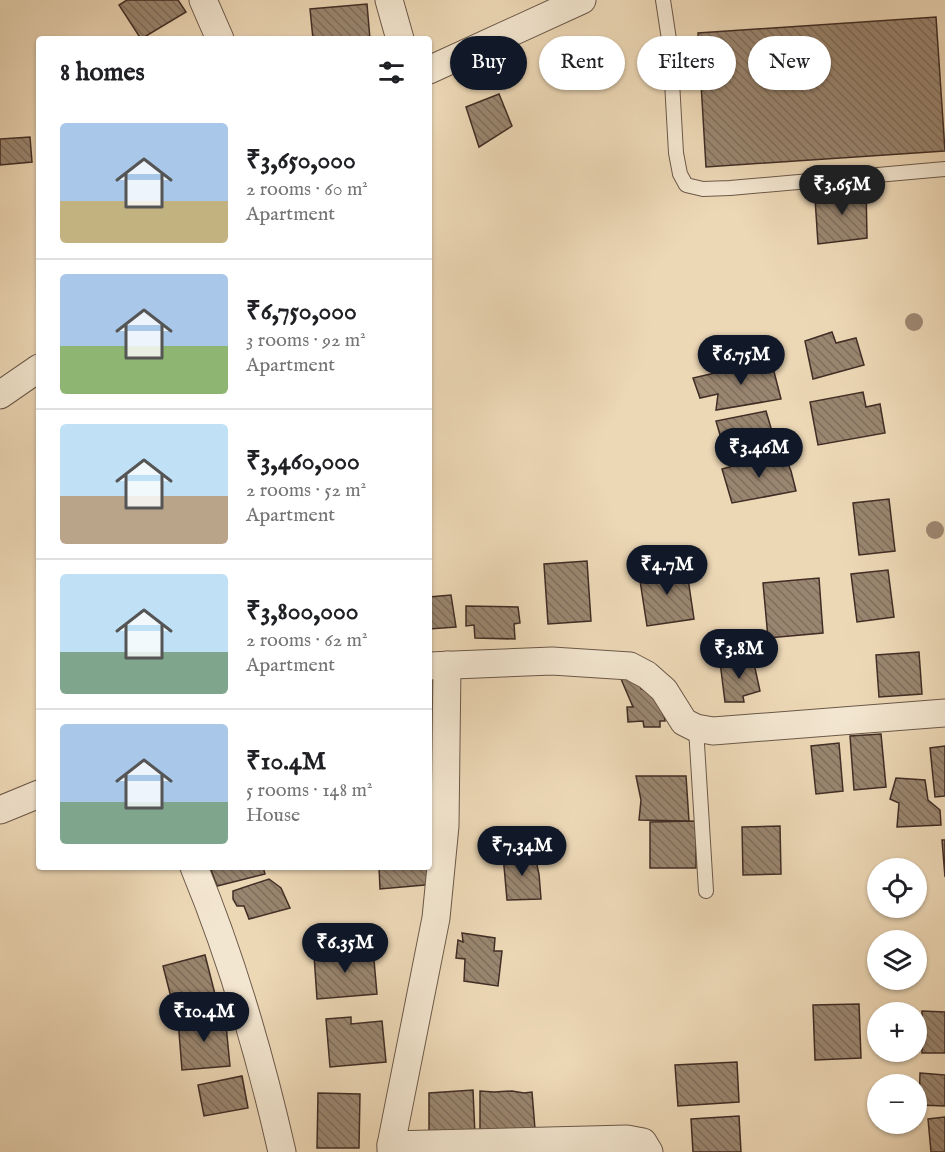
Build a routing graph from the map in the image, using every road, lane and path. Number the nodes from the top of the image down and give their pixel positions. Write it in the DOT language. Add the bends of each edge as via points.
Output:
graph roads {
  1 [pos="202,0"];
  2 [pos="389,0"];
  3 [pos="582,0"];
  4 [pos="663,0"];
  5 [pos="219,36"];
  6 [pos="399,36"];
  7 [pos="432,69"];
  8 [pos="945,169"];
  9 [pos="36,370"];
  10 [pos="0,395"];
  11 [pos="438,665"];
  12 [pos="945,713"];
  13 [pos="696,728"];
  14 [pos="36,795"];
  15 [pos="0,810"];
  16 [pos="195,870"];
  17 [pos="706,891"];
  18 [pos="391,1149"];
  19 [pos="282,1152"];
  20 [pos="649,1152"];
  1 -- 5 [label="street"];
  2 -- 6 [label="street"];
  3 -- 7 [label="street"];
  4 -- 8 [label="lane" via="670,46 676,153 686,185 730,188"];
  9 -- 10 [label="street"];
  11 -- 13 [label="street" via="552,661 630,666 664,690 684,722"];
  11 -- 18 [label="street" via="445,826 436,918"];
  12 -- 13 [label="street" via="713,730"];
  13 -- 17 [label="lane"];
  14 -- 15 [label="street"];
  16 -- 19 [label="street" via="234,976"];
  18 -- 20 [label="street" via="627,1139 643,1142"];
}
